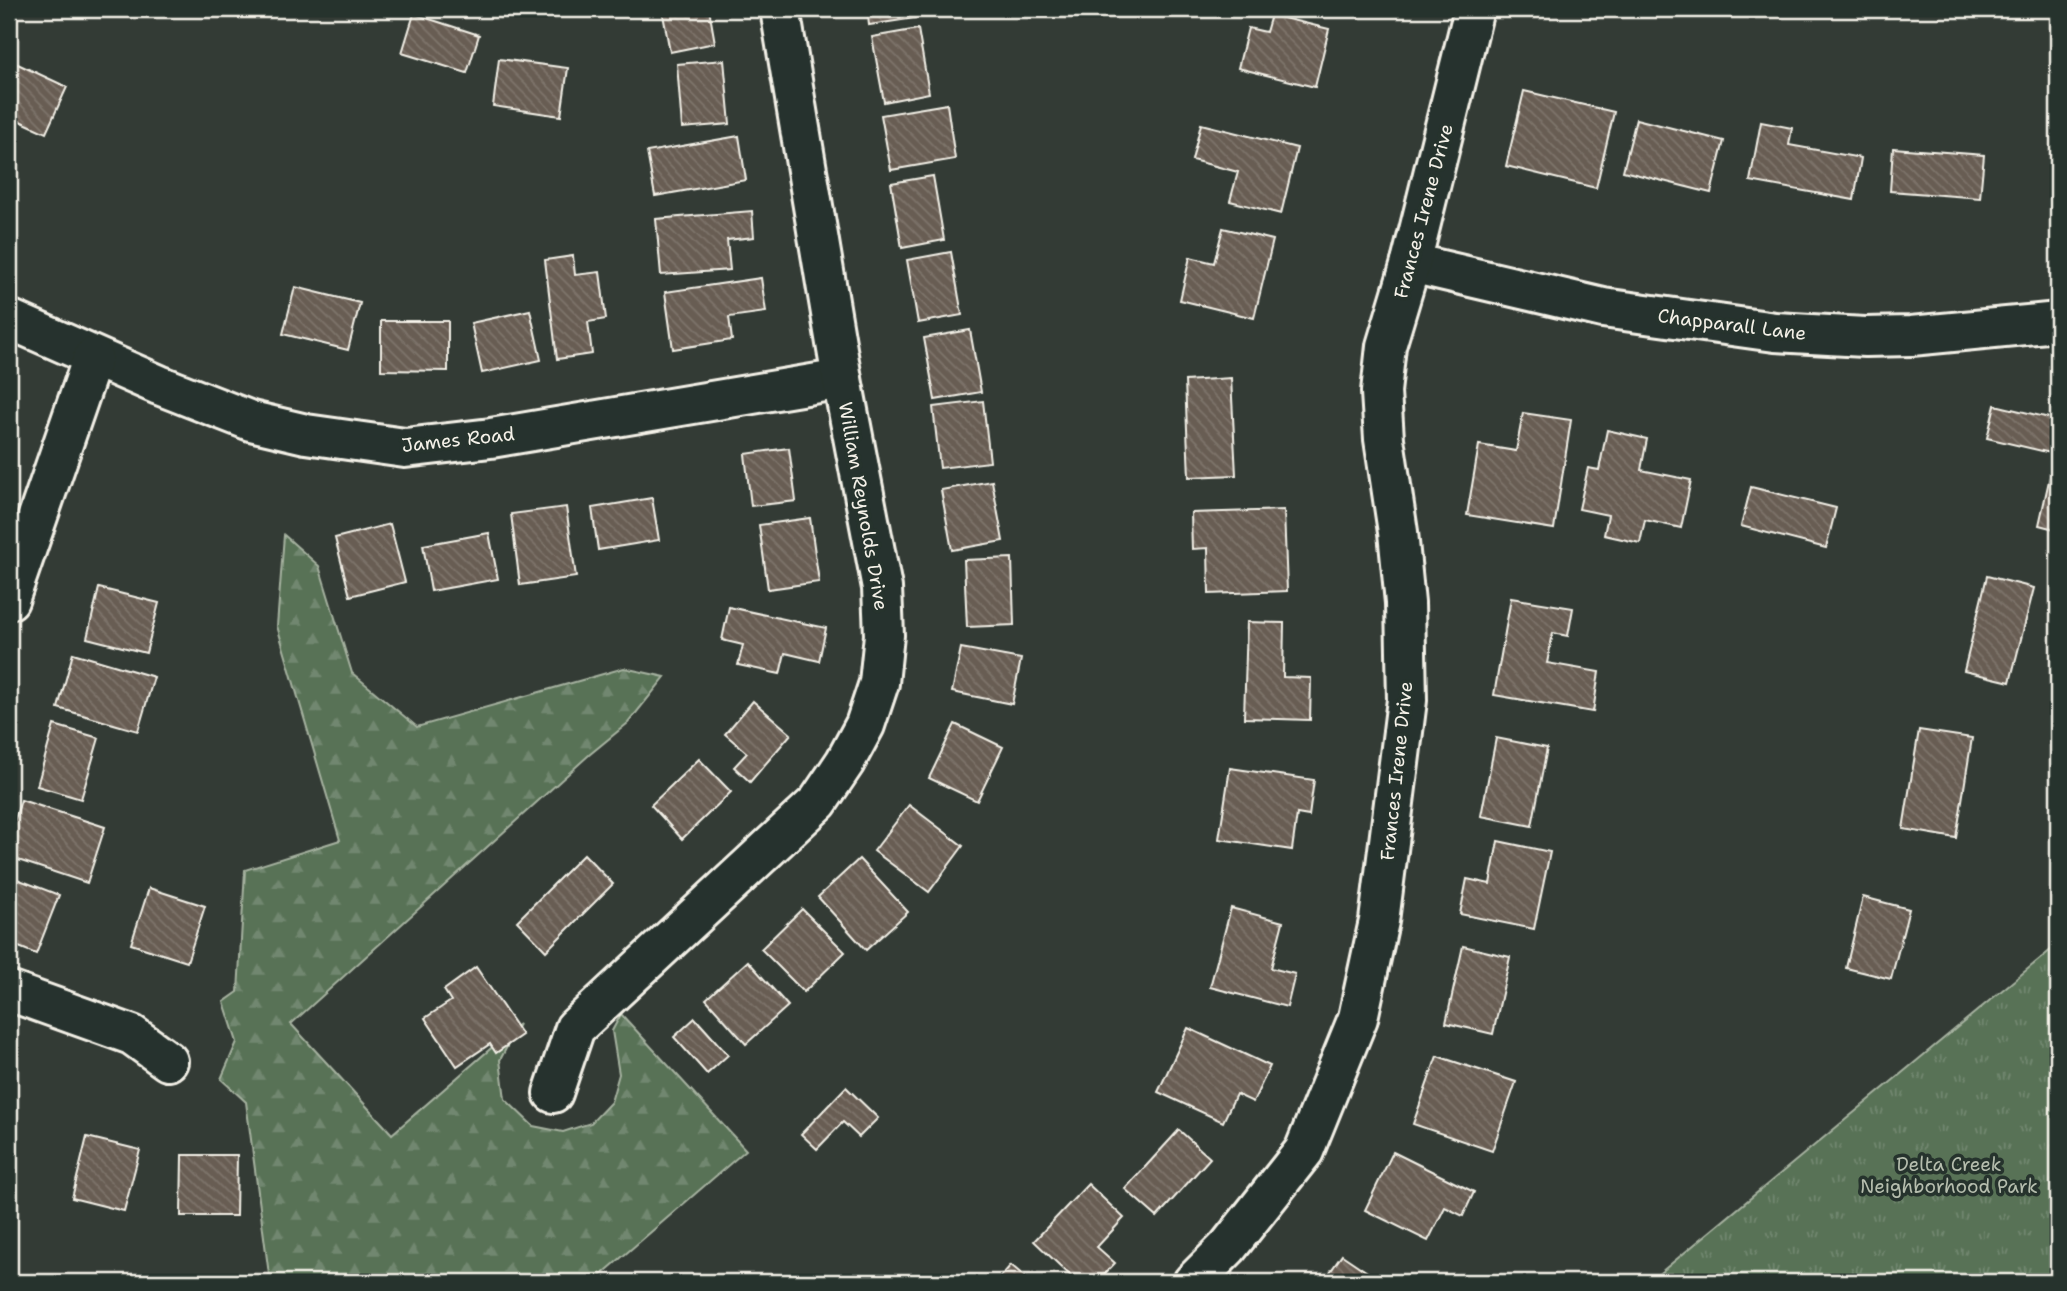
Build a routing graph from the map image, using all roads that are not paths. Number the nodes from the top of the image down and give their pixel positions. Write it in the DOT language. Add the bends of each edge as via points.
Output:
graph roads {
  1 [pos="780,9"];
  2 [pos="1474,9"];
  3 [pos="1411,263"];
  4 [pos="9,319"];
  5 [pos="2058,322"];
  6 [pos="93,356"];
  7 [pos="842,379"];
  8 [pos="9,600"];
  9 [pos="9,991"];
  10 [pos="168,1061"];
  11 [pos="553,1093"];
  12 [pos="1193,1282"];
  1 -- 7 [label="street, William Reynolds Drive"];
  2 -- 3 [label="street, Frances Irene Drive"];
  3 -- 5 [label="street, Chapparall Lane" via="1603,308 1775,332 1910,336"];
  3 -- 12 [label="street, Frances Irene Drive" via="1386,345 1381,392 1405,603 1407,700 1374,946 1358,1018 1304,1152 1228,1247"];
  4 -- 6 [label="street, James Road"];
  6 -- 7 [label="street, James Road" via="251,421 405,448 491,438"];
  6 -- 8 [label="street"];
  7 -- 11 [label="street, William Reynolds Drive" via="882,588 884,635 878,684 865,725 818,802 575,1028"];
  9 -- 10 [label="street" via="132,1035"];
}
